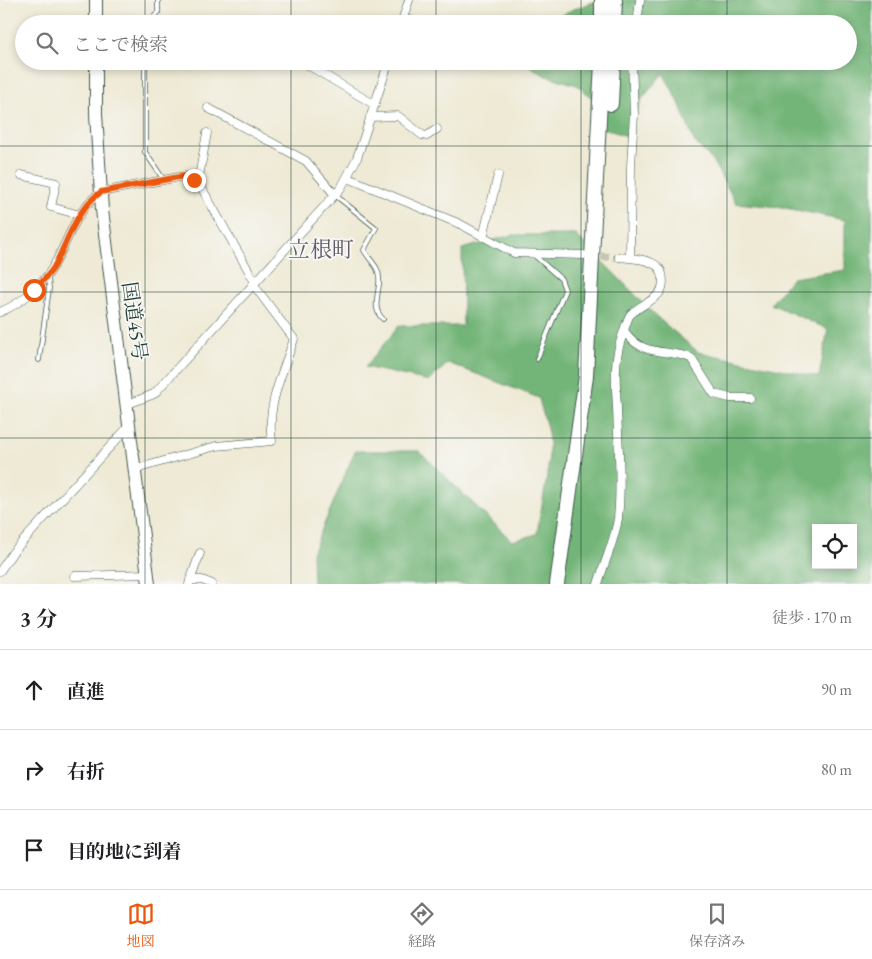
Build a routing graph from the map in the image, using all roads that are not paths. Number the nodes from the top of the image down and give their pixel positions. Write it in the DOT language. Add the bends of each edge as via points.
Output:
graph roads {
  1 [pos="96,0"];
  2 [pos="158,0"];
  3 [pos="409,0"];
  4 [pos="602,0"];
  5 [pos="615,0"];
  6 [pos="640,0"];
  7 [pos="96,15"];
  8 [pos="156,15"];
  9 [pos="404,15"];
  10 [pos="602,15"];
  11 [pos="614,15"];
  12 [pos="638,15"];
  13 [pos="96,70"];
  14 [pos="145,70"];
  15 [pos="316,70"];
  16 [pos="386,70"];
  17 [pos="602,70"];
  18 [pos="612,70"];
  19 [pos="632,70"];
  20 [pos="375,104"];
  21 [pos="208,108"];
  22 [pos="370,117"];
  23 [pos="437,129"];
  24 [pos="207,133"];
  25 [pos="21,175"];
  26 [pos="498,175"];
  27 [pos="348,178"];
  28 [pos="164,180"];
  29 [pos="194,180"];
  30 [pos="101,192"];
  31 [pos="335,195"];
  32 [pos="80,215"];
  33 [pos="483,237"];
  34 [pos="534,255"];
  35 [pos="583,255"];
  36 [pos="619,258"];
  37 [pos="630,258"];
  38 [pos="48,275"];
  39 [pos="254,283"];
  40 [pos="0,312"];
  41 [pos="383,319"];
  42 [pos="591,321"];
  43 [pos="625,332"];
  44 [pos="537,359"];
  45 [pos="39,360"];
  46 [pos="750,398"];
  47 [pos="128,404"];
  48 [pos="130,425"];
  49 [pos="136,469"];
  50 [pos="200,553"];
  51 [pos="0,571"];
  52 [pos="74,576"];
  53 [pos="149,579"];
  54 [pos="193,581"];
  55 [pos="212,584"];
  56 [pos="557,584"];
  57 [pos="598,584"];
  1 -- 7 [label="highway"];
  2 -- 8 [label="lane"];
  3 -- 9 [label="street"];
  4 -- 10 [label="highway"];
  5 -- 11 [label="highway"];
  6 -- 12 [label="street"];
  13 -- 30 [label="highway, 国道45号"];
  14 -- 28 [label="lane" via="144,152"];
  15 -- 20 [label="street"];
  16 -- 20 [label="street"];
  17 -- 42 [label="highway"];
  18 -- 42 [label="highway" via="604,207"];
  19 -- 37 [label="street"];
  20 -- 22 [label="street"];
  21 -- 31 [label="street" via="306,161"];
  22 -- 23 [label="street" via="398,116 427,136"];
  22 -- 27 [label="street"];
  24 -- 29 [label="street"];
  25 -- 32 [label="street" via="56,182 51,208"];
  26 -- 33 [label="street"];
  27 -- 31 [label="street"];
  27 -- 33 [label="street" via="460,224"];
  28 -- 29 [label="street" via="184,176"];
  28 -- 30 [label="street"];
  29 -- 39 [label="street"];
  30 -- 32 [label="street" via="87,203"];
  30 -- 47 [label="highway, 国道45号"];
  31 -- 39 [label="street"];
  31 -- 41 [label="lane" via="376,228 364,250 378,270 376,302 379,316"];
  32 -- 38 [label="street"];
  33 -- 34 [label="street" via="514,253"];
  34 -- 35 [label="street"];
  34 -- 44 [label="lane" via="561,279 566,290"];
  36 -- 37 [label="street"];
  37 -- 43 [label="street" via="659,267 663,290 657,298 631,314 626,320"];
  38 -- 40 [label="street" via="34,290"];
  38 -- 45 [label="lane"];
  39 -- 47 [label="street" via="151,397"];
  39 -- 49 [label="street" via="294,339 271,406 272,441 218,446"];
  42 -- 56 [label="highway"];
  43 -- 46 [label="street" via="644,348 660,354 691,358 714,394"];
  43 -- 57 [label="street" via="618,348 616,385 618,519"];
  47 -- 48 [label="highway, 国道45号"];
  48 -- 49 [label="highway, 国道45号"];
  48 -- 51 [label="street" via="12,552"];
  49 -- 53 [label="highway, 国道45号"];
  50 -- 54 [label="street"];
  52 -- 53 [label="street"];
  54 -- 55 [label="street"];
}
